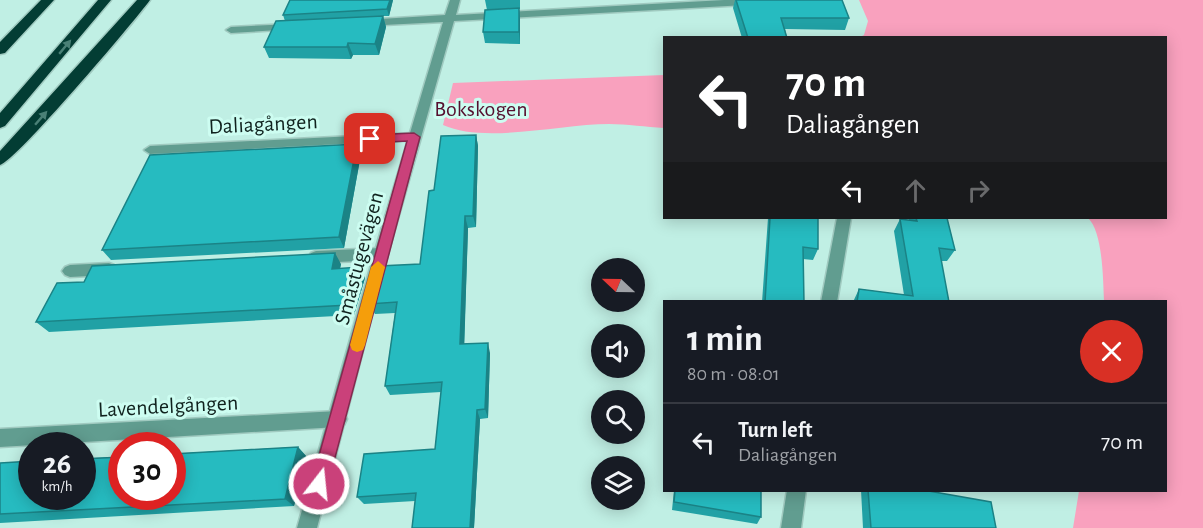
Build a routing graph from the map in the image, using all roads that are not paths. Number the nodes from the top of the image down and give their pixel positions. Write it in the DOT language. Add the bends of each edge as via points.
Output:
graph roads {
  1 [pos="48,0"];
  2 [pos="105,0"];
  3 [pos="144,0"];
  4 [pos="455,0"];
  5 [pos="780,0"];
  6 [pos="701,1"];
  7 [pos="451,16"];
  8 [pos="357,23"];
  9 [pos="300,26"];
  10 [pos="231,30"];
  11 [pos="0,50"];
  12 [pos="0,123"];
  13 [pos="414,137"];
  14 [pos="150,150"];
  15 [pos="0,160"];
  16 [pos="844,219"];
  17 [pos="381,254"];
  18 [pos="297,258"];
  19 [pos="130,267"];
  20 [pos="70,271"];
  21 [pos="829,300"];
  22 [pos="338,419"];
  23 [pos="0,438"];
  24 [pos="797,492"];
  25 [pos="307,528"];
  26 [pos="791,528"];
  1 -- 11 [label="highway"];
  12 -- 2 [label="highway, one-way"];
  15 -- 3 [label="highway, one-way"];
  4 -- 7 [label="street, Småstugevägen"];
  5 -- 6 [label="street"];
  6 -- 7 [label="street"];
  7 -- 8 [label="street"];
  7 -- 13 [label="street, Småstugevägen"];
  9 -- 10 [label="street"];
  13 -- 14 [label="street, Daliagången"];
  13 -- 17 [label="street, Småstugevägen"];
  16 -- 21 [label="street"];
  17 -- 18 [label="street"];
  17 -- 22 [label="street, Småstugevägen"];
  19 -- 20 [label="street"];
  22 -- 23 [label="street, Lavendelgången"];
  22 -- 25 [label="street, Småstugevägen"];
  24 -- 26 [label="street"];
}
